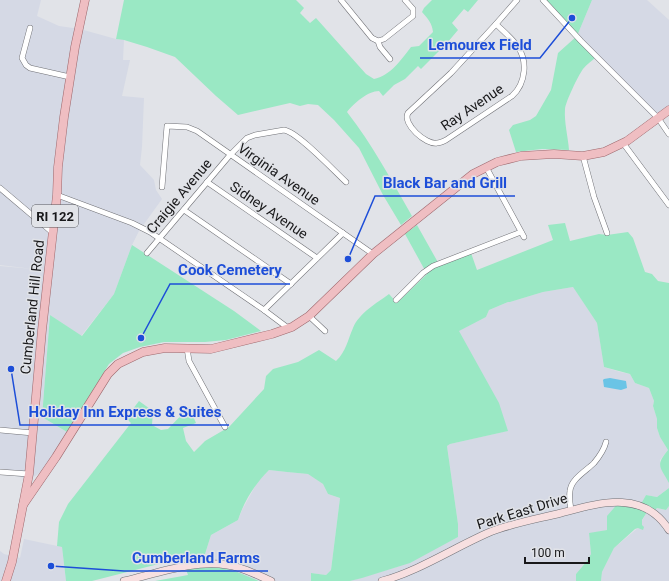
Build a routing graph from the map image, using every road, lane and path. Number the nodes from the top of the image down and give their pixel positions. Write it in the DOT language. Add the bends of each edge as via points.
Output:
graph roads {
  1 [pos="85,0"];
  2 [pos="340,0"];
  3 [pos="405,0"];
  4 [pos="517,0"];
  5 [pos="543,0"];
  6 [pos="496,24"];
  7 [pos="30,28"];
  8 [pos="378,41"];
  9 [pos="390,59"];
  10 [pos="70,77"];
  11 [pos="669,110"];
  12 [pos="658,118"];
  13 [pos="669,134"];
  14 [pos="623,143"];
  15 [pos="230,155"];
  16 [pos="583,156"];
  17 [pos="486,167"];
  18 [pos="207,182"];
  19 [pos="346,182"];
  20 [pos="162,187"];
  21 [pos="0,188"];
  22 [pos="58,195"];
  23 [pos="669,205"];
  24 [pos="184,210"];
  25 [pos="52,232"];
  26 [pos="521,232"];
  27 [pos="343,233"];
  28 [pos="607,233"];
  29 [pos="524,237"];
  30 [pos="160,238"];
  31 [pos="147,253"];
  32 [pos="373,254"];
  33 [pos="317,258"];
  34 [pos="290,284"];
  35 [pos="396,300"];
  36 [pos="264,310"];
  37 [pos="309,316"];
  38 [pos="288,328"];
  39 [pos="326,331"];
  40 [pos="187,348"];
  41 [pos="225,426"];
  42 [pos="0,430"];
  43 [pos="33,433"];
  44 [pos="606,442"];
  45 [pos="56,457"];
  46 [pos="0,472"];
  47 [pos="27,475"];
  48 [pos="43,476"];
  49 [pos="23,505"];
  50 [pos="571,510"];
  51 [pos="669,530"];
  52 [pos="6,581"];
  53 [pos="124,581"];
  54 [pos="271,581"];
  55 [pos="382,581"];
  1 -- 10 [label="main road, Cumberland Hill Road / RI 122"];
  2 -- 8 [label="street" via="372,38"];
  3 -- 8 [label="street" via="413,9 413,16"];
  4 -- 6 [label="street, Ray Avenue"];
  5 -- 12 [label="street" via="581,42"];
  6 -- 6 [label="street, Ray Avenue" via="451,73 408,113 407,122 426,140 437,143 446,140 512,96 524,80 524,57 514,41"];
  7 -- 10 [label="street" via="22,58 26,64 30,68"];
  8 -- 9 [label="street" via="380,48"];
  10 -- 22 [label="main road, Cumberland Hill Road / RI 122"];
  11 -- 12 [label="main road"];
  12 -- 13 [label="street"];
  12 -- 14 [label="main road"];
  14 -- 16 [label="main road" via="604,152"];
  14 -- 23 [label="street"];
  15 -- 18 [label="street, Craigie Avenue"];
  15 -- 19 [label="street, Craigie Avenue" via="249,137 284,130 302,142"];
  15 -- 20 [label="street, Virginia Avenue" via="191,129 167,126"];
  15 -- 27 [label="street, Virginia Avenue"];
  16 -- 17 [label="main road" via="521,156"];
  16 -- 28 [label="street"];
  17 -- 26 [label="street"];
  17 -- 32 [label="main road" via="473,174"];
  18 -- 24 [label="street, Craigie Avenue"];
  18 -- 33 [label="street, Sidney Avenue"];
  21 -- 25 [label="street"];
  22 -- 25 [label="main road, Cumberland Hill Road / RI 122"];
  22 -- 30 [label="street" via="132,223"];
  24 -- 30 [label="street, Craigie Avenue"];
  24 -- 34 [label="street"];
  25 -- 43 [label="main road, Cumberland Hill Road / RI 122"];
  26 -- 29 [label="street"];
  26 -- 35 [label="street" via="433,266"];
  27 -- 32 [label="street, Virginia Avenue"];
  27 -- 33 [label="street"];
  30 -- 31 [label="street, Craigie Avenue"];
  30 -- 36 [label="street"];
  32 -- 37 [label="main road"];
  33 -- 34 [label="street"];
  34 -- 36 [label="street"];
  36 -- 38 [label="street"];
  37 -- 38 [label="main road"];
  37 -- 39 [label="street"];
  38 -- 40 [label="main road" via="211,349"];
  40 -- 41 [label="street" via="189,361"];
  40 -- 45 [label="main road" via="150,350 118,364 108,374"];
  42 -- 43 [label="street"];
  43 -- 47 [label="main road, Cumberland Hill Road / RI 122"];
  44 -- 50 [label="street" via="597,459 572,485"];
  45 -- 47 [label="main road" via="41,471"];
  45 -- 48 [label="main road"];
  46 -- 47 [label="street"];
  47 -- 48 [label="main road"];
  47 -- 49 [label="main road, RI 122"];
  48 -- 49 [label="main road"];
  49 -- 52 [label="main road, RI 122"];
  50 -- 51 [label="street, Park East Drive" via="598,503 626,502 654,514"];
  50 -- 55 [label="street, Park East Drive" via="492,531"];
  53 -- 54 [label="street" via="210,563 240,568"];
}
